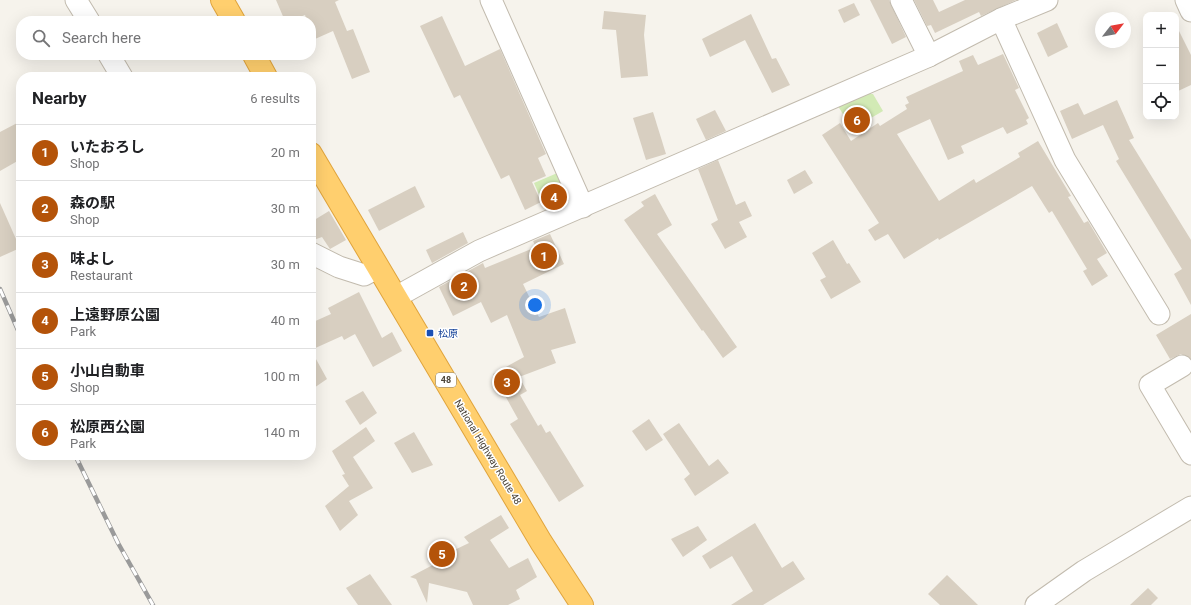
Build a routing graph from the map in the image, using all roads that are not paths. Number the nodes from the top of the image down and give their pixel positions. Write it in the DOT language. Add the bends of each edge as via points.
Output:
graph roads {
  1 [pos="76,0"];
  2 [pos="222,0"];
  3 [pos="491,0"];
  4 [pos="901,0"];
  5 [pos="1047,0"];
  6 [pos="1186,0"];
  7 [pos="1191,11"];
  8 [pos="86,16"];
  9 [pos="231,16"];
  10 [pos="1001,19"];
  11 [pos="929,56"];
  12 [pos="112,60"];
  13 [pos="257,60"];
  14 [pos="119,72"];
  15 [pos="263,72"];
  16 [pos="316,163"];
  17 [pos="583,207"];
  18 [pos="316,256"];
  19 [pos="377,268"];
  20 [pos="396,297"];
  21 [pos="1159,314"];
  22 [pos="1182,366"];
  23 [pos="1191,454"];
  24 [pos="1191,507"];
  25 [pos="582,605"];
  26 [pos="1036,605"];
  1 -- 8 [label="street"];
  2 -- 9 [label="highway"];
  3 -- 17 [label="street"];
  4 -- 11 [label="street"];
  5 -- 10 [label="street"];
  6 -- 7 [label="street"];
  10 -- 11 [label="street"];
  10 -- 21 [label="street" via="1066,160"];
  11 -- 17 [label="street"];
  12 -- 14 [label="street"];
  13 -- 15 [label="highway"];
  16 -- 19 [label="highway, National Highway Route 48 / 48"];
  17 -- 20 [label="street" via="479,251"];
  18 -- 19 [label="street" via="364,275"];
  19 -- 20 [label="highway, National Highway Route 48 / 48"];
  20 -- 25 [label="highway, National Highway Route 48 / 48" via="541,542"];
  22 -- 23 [label="street" via="1150,385"];
  24 -- 26 [label="street" via="1084,571"];
}
